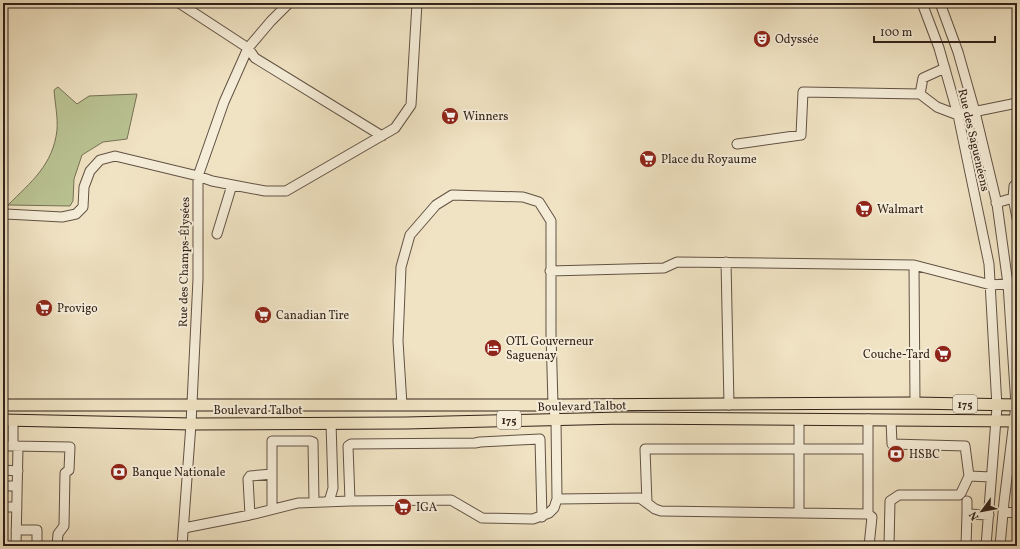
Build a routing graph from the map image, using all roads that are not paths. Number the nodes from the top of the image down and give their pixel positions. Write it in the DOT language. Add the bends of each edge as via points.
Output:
graph roads {
  1 [pos="179,3"];
  2 [pos="289,3"];
  3 [pos="417,3"];
  4 [pos="922,3"];
  5 [pos="940,3"];
  6 [pos="248,48"];
  7 [pos="945,68"];
  8 [pos="920,94"];
  9 [pos="1017,103"];
  10 [pos="975,112"];
  11 [pos="958,116"];
  12 [pos="382,136"];
  13 [pos="737,144"];
  14 [pos="198,176"];
  15 [pos="1017,183"];
  16 [pos="232,185"];
  17 [pos="1013,198"];
  18 [pos="996,203"];
  19 [pos="3,216"];
  20 [pos="1017,218"];
  21 [pos="217,234"];
  22 [pos="726,262"];
  23 [pos="914,265"];
  24 [pos="550,271"];
  25 [pos="1012,283"];
  26 [pos="991,285"];
  27 [pos="1014,341"];
  28 [pos="915,403"];
  29 [pos="3,405"];
  30 [pos="192,405"];
  31 [pos="402,405"];
  32 [pos="553,405"];
  33 [pos="729,405"];
  34 [pos="997,405"];
  35 [pos="1016,405"];
  36 [pos="799,419"];
  37 [pos="868,419"];
  38 [pos="8,420"];
  39 [pos="556,420"];
  40 [pos="891,420"];
  41 [pos="996,420"];
  42 [pos="1016,421"];
  43 [pos="331,423"];
  44 [pos="191,424"];
  45 [pos="3,446"];
  46 [pos="16,446"];
  47 [pos="799,450"];
  48 [pos="868,450"];
  49 [pos="3,470"];
  50 [pos="18,471"];
  51 [pos="272,474"];
  52 [pos="969,476"];
  53 [pos="991,477"];
  54 [pos="3,486"];
  55 [pos="17,486"];
  56 [pos="557,499"];
  57 [pos="350,501"];
  58 [pos="967,501"];
  59 [pos="314,502"];
  60 [pos="329,502"];
  61 [pos="647,503"];
  62 [pos="3,507"];
  63 [pos="17,507"];
  64 [pos="272,509"];
  65 [pos="1003,512"];
  66 [pos="799,513"];
  67 [pos="1017,513"];
  68 [pos="868,514"];
  69 [pos="967,514"];
  70 [pos="250,515"];
  71 [pos="989,515"];
  72 [pos="542,517"];
  73 [pos="184,528"];
  74 [pos="16,530"];
  75 [pos="16,546"];
  76 [pos="37,546"];
  77 [pos="57,546"];
  78 [pos="182,546"];
  79 [pos="869,546"];
  80 [pos="889,546"];
  81 [pos="966,546"];
  82 [pos="986,546"];
  83 [pos="1000,546"];
  1 -- 6 [label="street"];
  2 -- 6 [label="street, Rue des Champs-Élysées"];
  3 -- 12 [label="street" via="411,105 395,128"];
  4 -- 7 [label="street, Rue des Saguenéens"];
  5 -- 10 [label="street, Rue des Saguenéens" via="958,52"];
  6 -- 12 [label="street" via="255,58"];
  6 -- 14 [label="street, Rue des Champs-Élysées" via="224,102"];
  7 -- 8 [label="street" via="923,78"];
  7 -- 11 [label="street, Rue des Saguenéens"];
  8 -- 11 [label="street" via="936,106"];
  8 -- 13 [label="street" via="803,92 801,135"];
  9 -- 10 [label="street"];
  10 -- 11 [label="street"];
  10 -- 18 [label="street, Rue des Saguenéens"];
  11 -- 26 [label="street, Rue des Saguenéens" via="989,264"];
  12 -- 16 [label="street" via="286,191 265,191"];
  14 -- 16 [label="street"];
  14 -- 19 [label="street" via="115,156 100,160 90,170 84,188 83,207 76,214 62,217 6,214"];
  14 -- 30 [label="street, Rue des Champs-Élysées" via="198,280"];
  15 -- 17 [label="street" via="1014,186"];
  16 -- 21 [label="street"];
  17 -- 18 [label="street"];
  17 -- 20 [label="street"];
  18 -- 25 [label="street, Rue des Saguenéens"];
  22 -- 23 [label="street"];
  22 -- 24 [label="street" via="677,262 664,268"];
  22 -- 33 [label="street"];
  23 -- 26 [label="street"];
  23 -- 28 [label="street"];
  24 -- 31 [label="street" via="551,221 539,202 523,197 452,195 436,206 410,235 401,267 398,341"];
  24 -- 32 [label="street"];
  25 -- 26 [label="street"];
  25 -- 27 [label="street, Rue des Saguenéens"];
  26 -- 34 [label="street, Rue des Saguenéens"];
  27 -- 35 [label="street, Rue des Saguenéens"];
  28 -- 33 [label="main road, Boulevard Talbot / 175"];
  28 -- 34 [label="main road, Boulevard Talbot / 175"];
  29 -- 30 [label="main road, Boulevard Talbot / 175"];
  30 -- 31 [label="main road, Boulevard Talbot / 175"];
  30 -- 44 [label="street, Rue des Champs-Élysées"];
  31 -- 32 [label="main road, Boulevard Talbot / 175"];
  32 -- 33 [label="main road, Boulevard Talbot / 175"];
  32 -- 39 [label="street"];
  34 -- 35 [label="main road, Boulevard Talbot / 175"];
  34 -- 41 [label="street, Rue des Saguenéens"];
  35 -- 42 [label="street, Rue des Saguenéens"];
  36 -- 37 [label="main road, Boulevard Talbot / 175"];
  36 -- 39 [label="main road, Boulevard Talbot / 175"];
  36 -- 47 [label="street"];
  37 -- 40 [label="main road, Boulevard Talbot / 175"];
  37 -- 48 [label="street"];
  38 -- 44 [label="main road, Boulevard Talbot / 175"];
  38 -- 46 [label="street"];
  39 -- 43 [label="main road, Boulevard Talbot / 175"];
  39 -- 56 [label="street"];
  40 -- 41 [label="main road, Boulevard Talbot / 175"];
  40 -- 52 [label="street" via="892,444 965,446"];
  41 -- 42 [label="main road, Boulevard Talbot / 175"];
  41 -- 53 [label="street, Rue des Saguenéens"];
  42 -- 65 [label="street, Rue des Saguenéens"];
  43 -- 44 [label="main road, Boulevard Talbot / 175"];
  43 -- 60 [label="street" via="333,488"];
  44 -- 73 [label="street, Rue des Champs-Élysées"];
  45 -- 46 [label="street"];
  46 -- 50 [label="street"];
  46 -- 77 [label="street" via="70,447 69,470 65,473 64,526 58,534"];
  47 -- 48 [label="street"];
  47 -- 61 [label="street" via="645,449"];
  47 -- 66 [label="street"];
  48 -- 68 [label="street"];
  49 -- 50 [label="street"];
  50 -- 55 [label="street"];
  51 -- 59 [label="street" via="272,441 313,442"];
  51 -- 64 [label="street"];
  51 -- 70 [label="street" via="250,476 248,479"];
  52 -- 53 [label="street"];
  52 -- 80 [label="street" via="959,495 899,495 890,501"];
  53 -- 71 [label="street, Rue des Saguenéens"];
  54 -- 55 [label="street"];
  55 -- 63 [label="street"];
  56 -- 61 [label="street" via="640,498"];
  56 -- 72 [label="street" via="554,508"];
  57 -- 60 [label="street"];
  57 -- 72 [label="street" via="451,500 482,518"];
  57 -- 72 [label="street" via="348,446 351,444 540,440"];
  58 -- 69 [label="street"];
  59 -- 60 [label="street"];
  59 -- 64 [label="street"];
  61 -- 66 [label="street" via="661,511"];
  62 -- 63 [label="street"];
  63 -- 74 [label="street"];
  64 -- 70 [label="street"];
  65 -- 67 [label="street"];
  65 -- 83 [label="street, Rue des Saguenéens"];
  66 -- 68 [label="street"];
  68 -- 79 [label="street" via="872,517"];
  69 -- 71 [label="street"];
  69 -- 81 [label="street"];
  70 -- 73 [label="street"];
  71 -- 82 [label="street, Rue des Saguenéens"];
  73 -- 78 [label="street, Rue des Champs-Élysées"];
  74 -- 75 [label="street"];
  74 -- 76 [label="street" via="37,530"];
}
